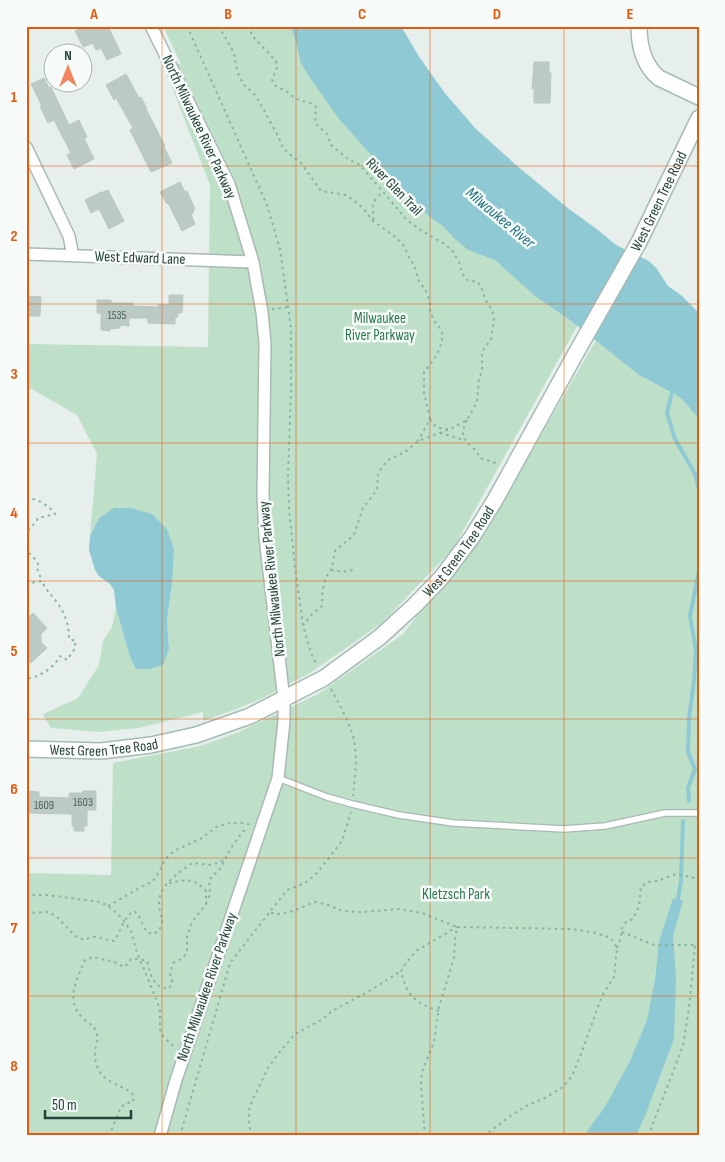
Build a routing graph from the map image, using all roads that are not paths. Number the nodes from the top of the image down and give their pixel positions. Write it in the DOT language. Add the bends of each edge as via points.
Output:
graph roads {
  1 [pos="151,26"];
  2 [pos="639,26"];
  3 [pos="699,97"];
  4 [pos="699,118"];
  5 [pos="26,147"];
  6 [pos="26,254"];
  7 [pos="72,256"];
  8 [pos="253,262"];
  9 [pos="284,700"];
  10 [pos="26,749"];
  11 [pos="278,778"];
  12 [pos="699,813"];
  13 [pos="160,1136"];
  1 -- 8 [label="street, North Milwaukee River Parkway" via="229,184"];
  2 -- 3 [label="street" via="647,66 658,78"];
  4 -- 9 [label="street, West Green Tree Road" via="639,242 496,500 472,537 442,576 380,637 324,678"];
  5 -- 7 [label="street" via="69,236"];
  6 -- 7 [label="street, West Edward Lane"];
  7 -- 8 [label="street, West Edward Lane"];
  8 -- 9 [label="street, North Milwaukee River Parkway" via="265,343 264,528"];
  9 -- 10 [label="street, West Green Tree Road" via="196,735 151,746 101,751"];
  9 -- 11 [label="street, North Milwaukee River Parkway"];
  11 -- 12 [label="lane" via="352,804 453,824 564,829 605,826 665,813"];
  11 -- 13 [label="street, North Milwaukee River Parkway" via="184,1054"];
}
